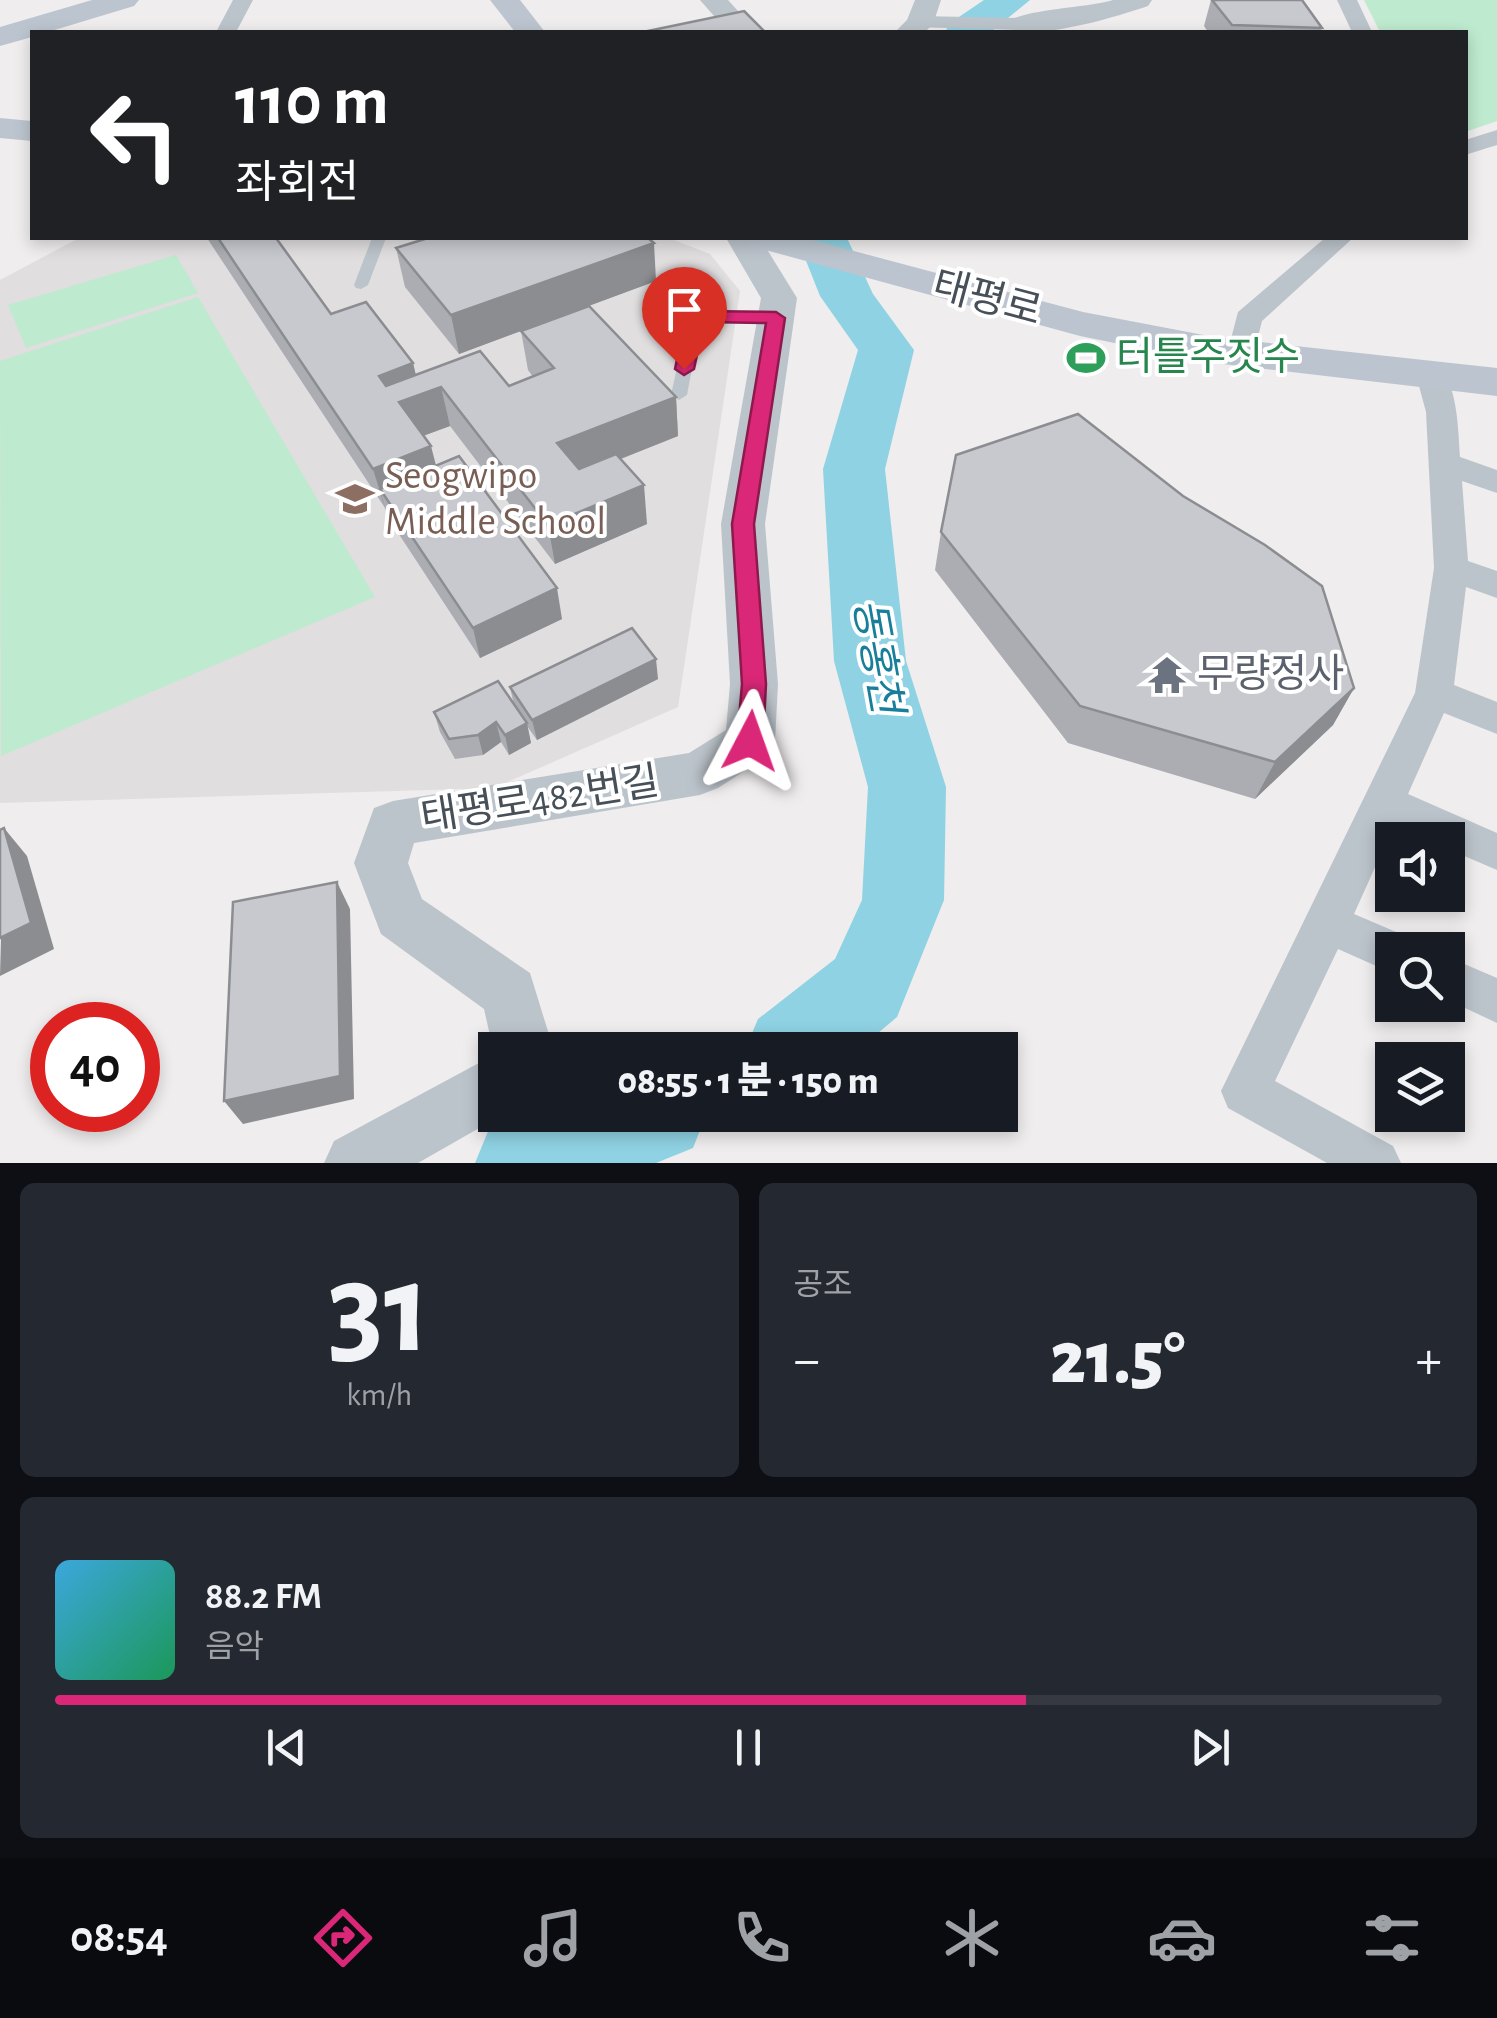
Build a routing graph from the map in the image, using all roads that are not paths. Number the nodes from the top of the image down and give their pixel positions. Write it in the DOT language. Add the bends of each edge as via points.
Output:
graph roads {
  1 [pos="124,0"];
  2 [pos="243,0"];
  3 [pos="504,0"];
  4 [pos="713,0"];
  5 [pos="899,0"];
  6 [pos="1139,0"];
  7 [pos="1347,0"];
  8 [pos="919,19"];
  9 [pos="1019,24"];
  10 [pos="227,30"];
  11 [pos="528,30"];
  12 [pos="741,30"];
  13 [pos="1361,30"];
  14 [pos="0,37"];
  15 [pos="0,128"];
  16 [pos="30,132"];
  17 [pos="1497,136"];
  18 [pos="1468,147"];
  19 [pos="377,240"];
  20 [pos="745,240"];
  21 [pos="771,240"];
  22 [pos="1338,240"];
  23 [pos="360,285"];
  24 [pos="776,318"];
  25 [pos="1242,354"];
  26 [pos="1431,375"];
  27 [pos="1497,382"];
  28 [pos="679,396"];
  29 [pos="1444,463"];
  30 [pos="1497,482"];
  31 [pos="1451,568"];
  32 [pos="1497,585"];
  33 [pos="1434,693"];
  34 [pos="1497,718"];
  35 [pos="1382,801"];
  36 [pos="1497,852"];
  37 [pos="1328,922"];
  38 [pos="1375,944"];
  39 [pos="1465,986"];
  40 [pos="1497,1001"];
  41 [pos="519,1032"];
  42 [pos="478,1095"];
  43 [pos="356,1163"];
  44 [pos="1376,1163"];
  1 -- 14 [label="main road"];
  2 -- 10 [label="street"];
  3 -- 11 [label="main road"];
  4 -- 12 [label="street"];
  5 -- 8 [label="street"];
  6 -- 9 [label="street" via="1096,15"];
  7 -- 13 [label="street"];
  8 -- 9 [label="street"];
  15 -- 16 [label="main road"];
  17 -- 18 [label="street"];
  19 -- 23 [label="lane"];
  20 -- 24 [label="street, 태평로482번길" via="780,298"];
  21 -- 25 [label="main road, 태평로" via="1080,324"];
  22 -- 25 [label="street" via="1248,318"];
  24 -- 28 [label="lane" via="696,317"];
  24 -- 41 [label="street, 태평로482번길" via="743,524 754,684 750,741 700,773 393,824 381,863 401,916 510,993"];
  25 -- 26 [label="main road, 태평로"];
  26 -- 27 [label="main road, 태평로"];
  26 -- 29 [label="street"];
  29 -- 30 [label="street"];
  29 -- 31 [label="street"];
  31 -- 32 [label="street"];
  31 -- 33 [label="street"];
  33 -- 34 [label="street"];
  33 -- 35 [label="street"];
  35 -- 36 [label="street"];
  35 -- 37 [label="street"];
  37 -- 38 [label="street"];
  37 -- 44 [label="street" via="1244,1091"];
  39 -- 40 [label="street"];
  42 -- 43 [label="street"];
}
